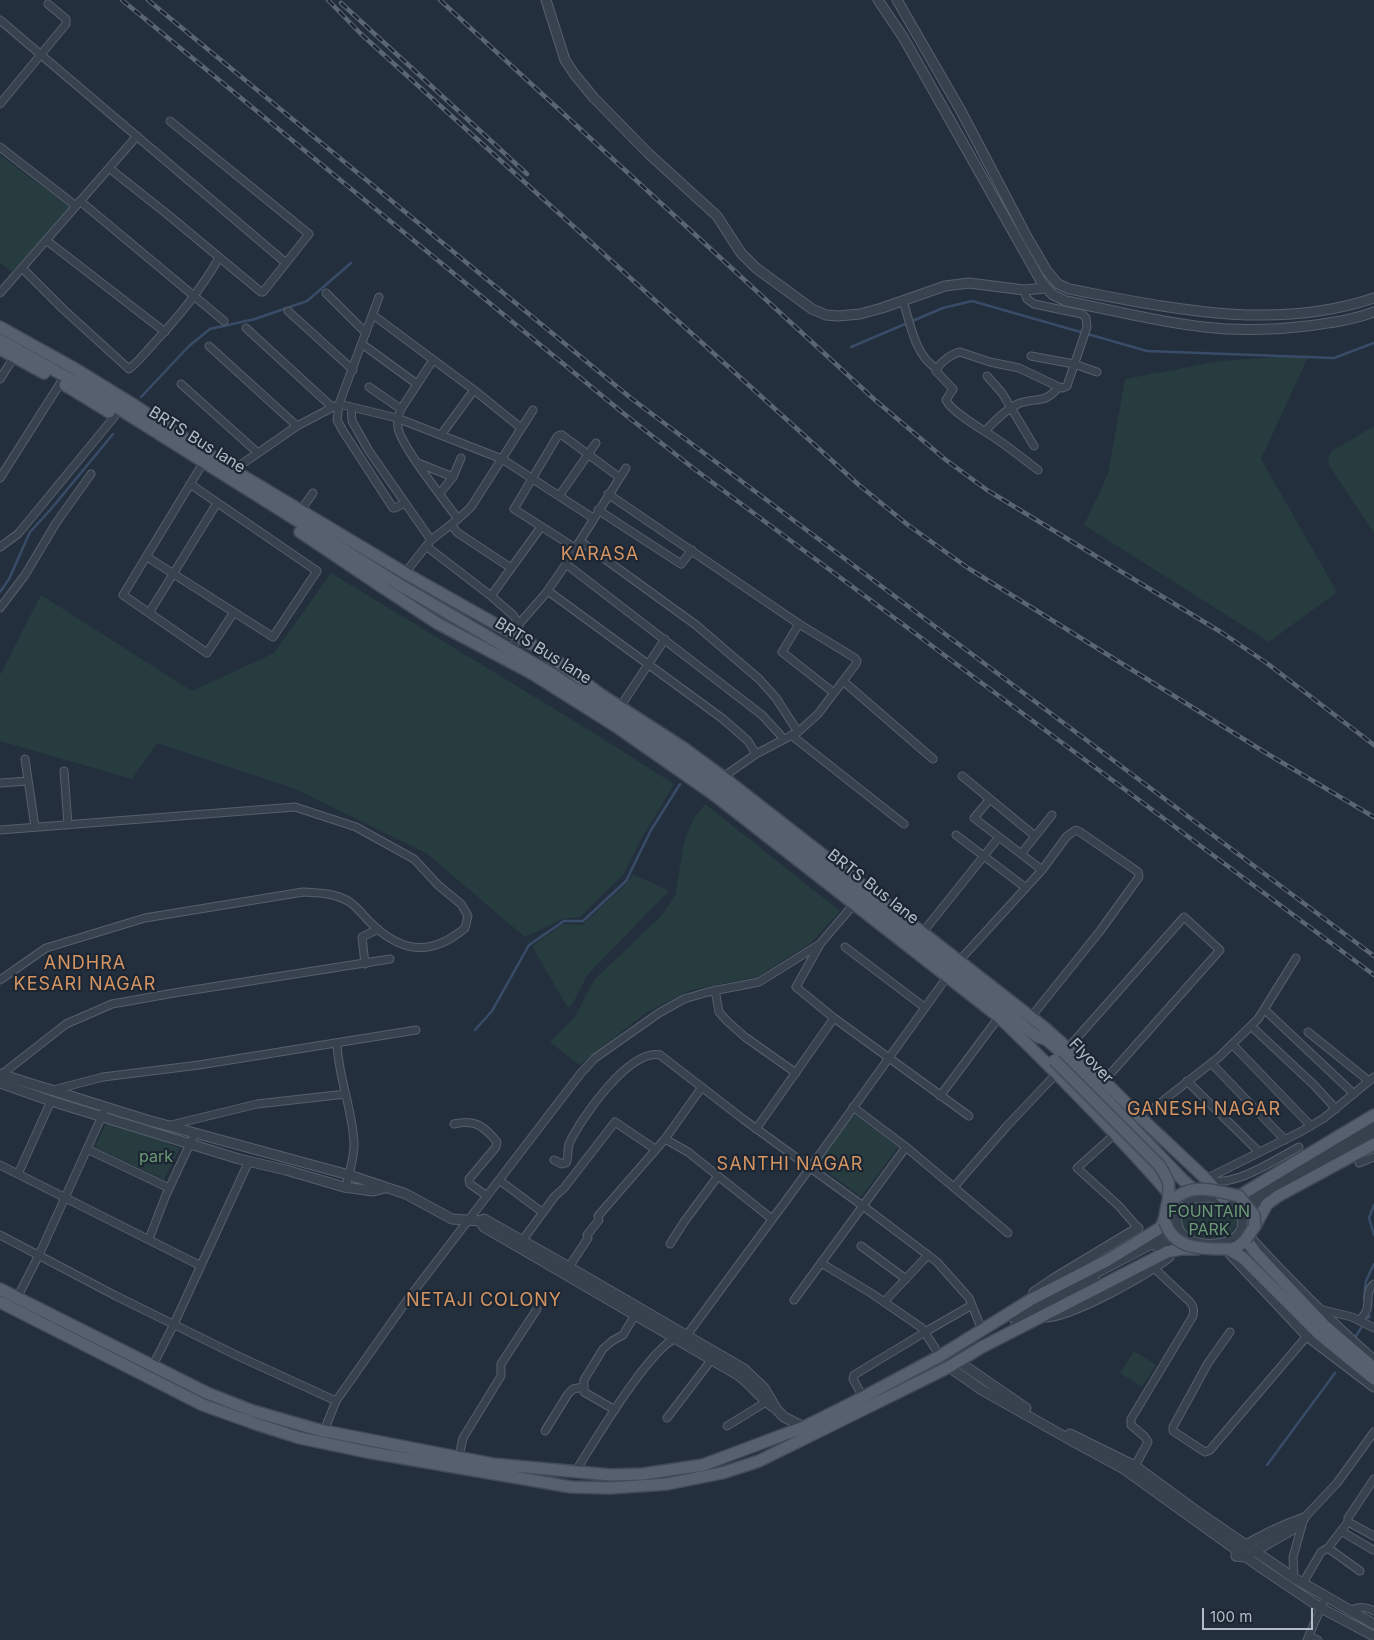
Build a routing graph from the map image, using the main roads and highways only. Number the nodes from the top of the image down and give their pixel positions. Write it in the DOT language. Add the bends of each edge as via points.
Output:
graph roads {
  1 [pos="0,327"];
  2 [pos="0,340"];
  3 [pos="0,349"];
  4 [pos="509,655"];
  5 [pos="1041,1041"];
  6 [pos="1062,1053"];
  7 [pos="1374,1115"];
  8 [pos="1374,1144"];
  9 [pos="1194,1190"];
  10 [pos="1234,1203"];
  11 [pos="1173,1204"];
  12 [pos="1171,1222"];
  13 [pos="1255,1226"];
  14 [pos="1244,1234"];
  15 [pos="1198,1248"];
  16 [pos="1228,1249"];
  17 [pos="0,1289"];
  18 [pos="0,1302"];
  19 [pos="1374,1368"];
  20 [pos="1374,1379"];
  1 -- 6 [label="main road" via="72,367 233,470 405,573 519,636 569,670 723,777 924,932 1031,1017"];
  2 -- 4 [label="main road, BRTS Bus lane" via="86,388"];
  3 -- 4 [label="main road" via="61,382 200,468 437,622"];
  4 -- 5 [label="main road, BRTS Bus lane" via="644,734 715,784"];
  4 -- 11 [label="main road" via="702,787 999,1017 1155,1176"];
  5 -- 6 [label="main road, Flyover"];
  6 -- 9 [label="main road, Flyover"];
  6 -- 10 [label="main road" via="1104,1081"];
  6 -- 11 [label="main road, Flyover, bridge" via="1159,1166 1169,1180"];
  7 -- 10 [label="main road"];
  8 -- 13 [label="main road" via="1278,1196 1267,1204"];
  9 -- 10 [label="main road, bridge" via="1203,1189"];
  9 -- 11 [label="main road, bridge" via="1186,1192"];
  10 -- 13 [label="main road, bridge" via="1254,1215"];
  11 -- 12 [label="main road, Flyover" via="1165,1211"];
  12 -- 15 [label="main road, bridge" via="1171,1235"];
  12 -- 17 [label="main road" via="1108,1260 1032,1299 940,1356 804,1427 703,1465 643,1474 611,1475 493,1464 324,1431 253,1411 207,1393"];
  13 -- 14 [label="main road, bridge"];
  14 -- 16 [label="main road" via="1237,1246"];
  14 -- 19 [label="main road" via="1255,1252 1324,1326"];
  15 -- 16 [label="main road, bridge"];
  15 -- 18 [label="main road" via="1167,1252 954,1364 759,1461 722,1473 667,1484 610,1488 571,1487 300,1438 203,1405"];
  16 -- 20 [label="main road" via="1243,1258 1320,1335"];
}
